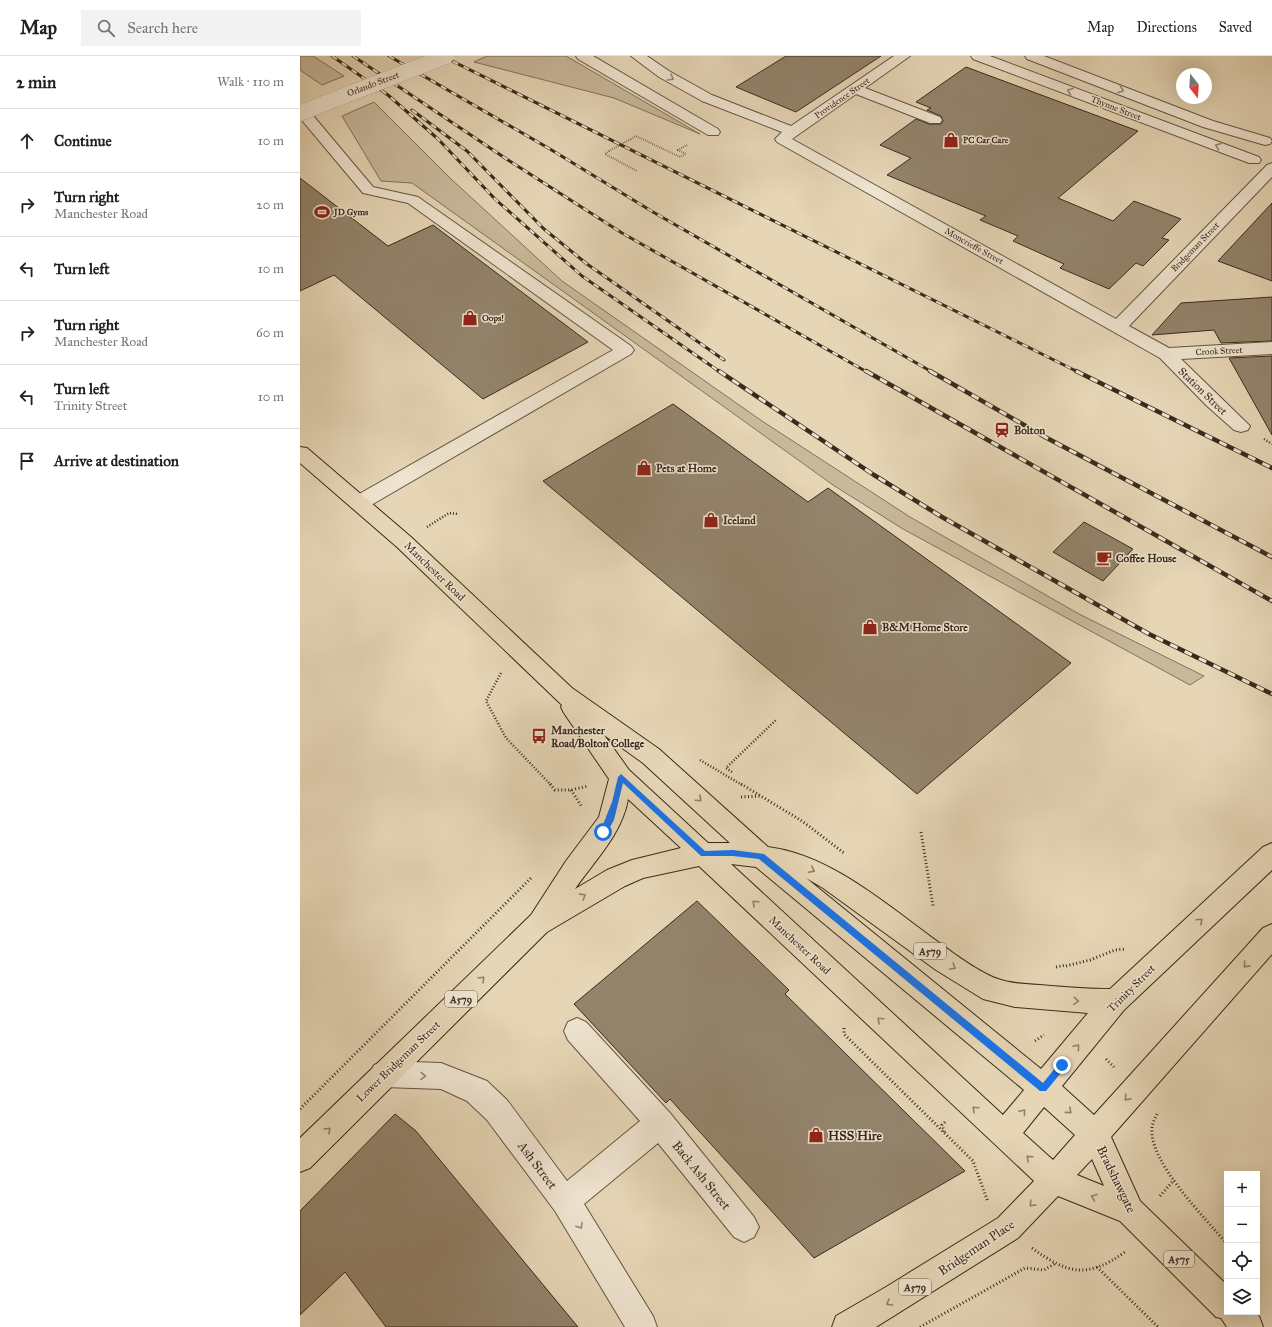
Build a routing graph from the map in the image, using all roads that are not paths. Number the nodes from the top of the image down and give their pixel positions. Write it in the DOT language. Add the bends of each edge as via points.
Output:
graph roads {
  1 [pos="446,56"];
  2 [pos="583,56"];
  3 [pos="638,56"];
  4 [pos="903,56"];
  5 [pos="978,56"];
  6 [pos="1032,56"];
  7 [pos="855,89"];
  8 [pos="300,109"];
  9 [pos="300,113"];
  10 [pos="935,120"];
  11 [pos="713,132"];
  12 [pos="788,135"];
  13 [pos="1269,140"];
  14 [pos="1254,160"];
  15 [pos="1272,168"];
  16 [pos="1119,326"];
  17 [pos="1272,348"];
  18 [pos="1166,354"];
  19 [pos="1241,426"];
  20 [pos="300,454"];
  21 [pos="359,503"];
  22 [pos="564,694"];
  23 [pos="621,777"];
  24 [pos="704,854"];
  25 [pos="1272,854"];
  26 [pos="761,856"];
  27 [pos="538,924"];
  28 [pos="1272,936"];
  29 [pos="1115,1002"];
  30 [pos="577,1031"];
  31 [pos="384,1074"];
  32 [pos="1043,1088"];
  33 [pos="660,1123"];
  34 [pos="1095,1134"];
  35 [pos="1004,1135"];
  36 [pos="300,1158"];
  37 [pos="1054,1180"];
  38 [pos="565,1201"];
  39 [pos="1130,1211"];
  40 [pos="744,1227"];
  41 [pos="1224,1303"];
  42 [pos="1236,1315"];
  43 [pos="642,1327"];
  44 [pos="847,1327"];
  45 [pos="1248,1327"];
  1 -- 9 [label="street, Orlando Street, bridge"];
  2 -- 11 [label="street"];
  3 -- 12 [label="street, Moncrieffe Street, one-way" via="707,98"];
  4 -- 7 [label="street, Providence Street"];
  14 -- 5 [label="street, Thynne Street, one-way"];
  6 -- 13 [label="street, Thynne Street, one-way" via="1208,124"];
  7 -- 10 [label="street"];
  7 -- 12 [label="street, Providence Street"];
  8 -- 21 [label="street" via="368,190 413,200 625,350"];
  12 -- 16 [label="street, Moncrieffe Street"];
  13 -- 14 [label="street" via="1252,146 1250,155"];
  14 -- 15 [label="street, Thynne Street"];
  15 -- 16 [label="street, Bridgeman Street"];
  16 -- 18 [label="street, Moncrieffe Street"];
  17 -- 18 [label="street, Crook Street"];
  18 -- 19 [label="street, Station Street" via="1213,402"];
  20 -- 21 [label="main road, Manchester Road"];
  21 -- 22 [label="main road, Manchester Road" via="404,542"];
  22 -- 23 [label="main road, Manchester Road"];
  22 -- 26 [label="main road, Manchester Road, one-way" via="651,756"];
  23 -- 24 [label="main road, Manchester Road"];
  23 -- 27 [label="main road" via="614,808 603,832 575,868"];
  24 -- 26 [label="main road, A579" via="733,853"];
  27 -- 24 [label="main road, Lower Bridgeman Street / A579, one-way" via="616,878 641,868"];
  35 -- 24 [label="main road, Manchester Road, one-way"];
  29 -- 25 [label="main road, Trinity Street, one-way"];
  26 -- 29 [label="main road, A579, one-way" via="808,867 832,880 944,962 992,990 1021,996"];
  26 -- 32 [label="main road, Manchester Road"];
  31 -- 27 [label="main road, Lower Bridgeman Street / A579, one-way"];
  28 -- 34 [label="main road, A579, one-way"];
  32 -- 29 [label="main road, Trinity Street, one-way"];
  30 -- 33 [label="street, Back Ash Street"];
  36 -- 31 [label="main road, Lower Bridgeman Street / A579, one-way"];
  31 -- 38 [label="street, Ash Street, one-way" via="441,1076 477,1091 497,1110"];
  32 -- 34 [label="main road, Manchester Road / A575, one-way"];
  35 -- 32 [label="main road, Trinity Street, one-way"];
  33 -- 38 [label="street"];
  33 -- 40 [label="street, Back Ash Street"];
  34 -- 37 [label="main road, A579"];
  34 -- 39 [label="main road, Bradshawgate / A575"];
  37 -- 35 [label="main road, Manchester Road, one-way"];
  39 -- 37 [label="main road, Manchester Road, one-way"];
  37 -- 44 [label="main road, Bridgeman Place / A579, one-way" via="1008,1228"];
  38 -- 43 [label="street, Ash Street, one-way"];
  39 -- 41 [label="main road, Bradshawgate / A575"];
  42 -- 45 [label="main road"];
}
